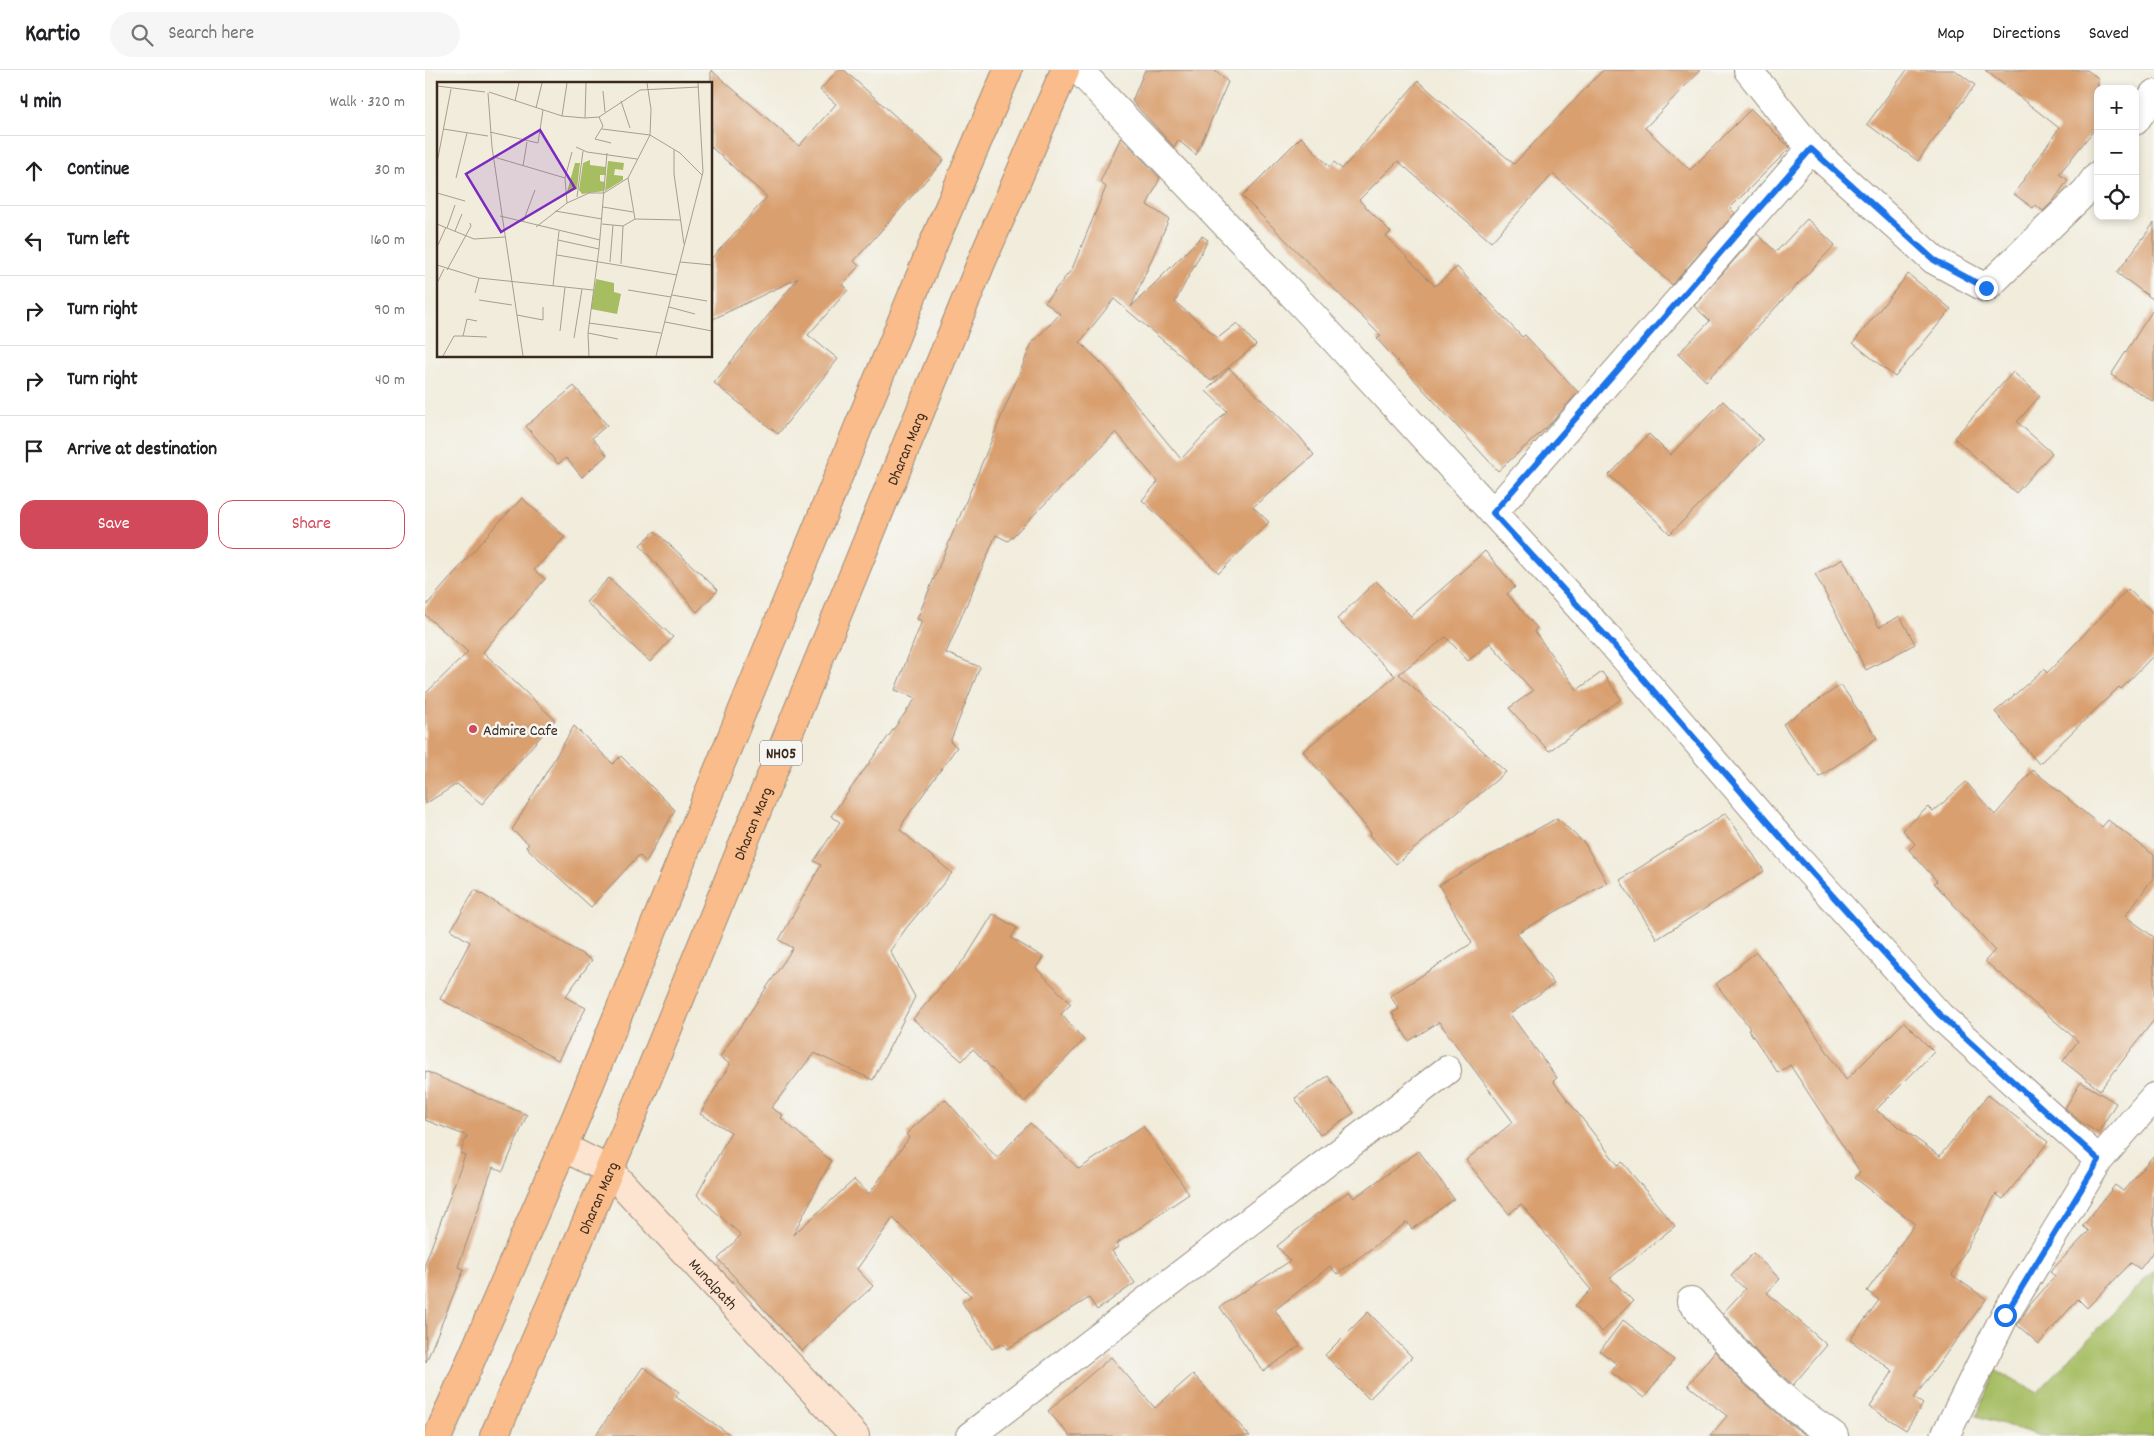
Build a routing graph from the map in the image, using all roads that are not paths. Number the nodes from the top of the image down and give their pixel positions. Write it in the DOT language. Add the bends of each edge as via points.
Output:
graph roads {
  1 [pos="1008,70"];
  2 [pos="1065,70"];
  3 [pos="1079,70"];
  4 [pos="1748,70"];
  5 [pos="2154,94"];
  6 [pos="2139,115"];
  7 [pos="1811,149"];
  8 [pos="2094,181"];
  9 [pos="1493,513"];
  10 [pos="1447,1070"];
  11 [pos="2154,1097"];
  12 [pos="563,1147"];
  13 [pos="2099,1160"];
  14 [pos="609,1170"];
  15 [pos="1691,1301"];
  16 [pos="438,1436"];
  17 [pos="494,1436"];
  18 [pos="855,1436"];
  19 [pos="971,1436"];
  20 [pos="1834,1436"];
  21 [pos="1945,1436"];
  1 -- 12 [label="main road"];
  2 -- 14 [label="main road, Dharan Marg / NH05" via="981,262"];
  3 -- 9 [label="street" via="1312,315"];
  4 -- 7 [label="street"];
  5 -- 6 [label="street"];
  7 -- 8 [label="street" via="1934,260 1986,288"];
  7 -- 9 [label="street"];
  9 -- 13 [label="street" via="1605,635 1939,1014"];
  10 -- 19 [label="street"];
  11 -- 13 [label="street"];
  12 -- 14 [label="street, Munalpath"];
  12 -- 16 [label="main road"];
  13 -- 21 [label="street" via="2005,1315"];
  14 -- 17 [label="main road, Dharan Marg / NH05"];
  14 -- 18 [label="street, Munalpath"];
  15 -- 20 [label="street" via="1751,1369 1796,1409"];
}
